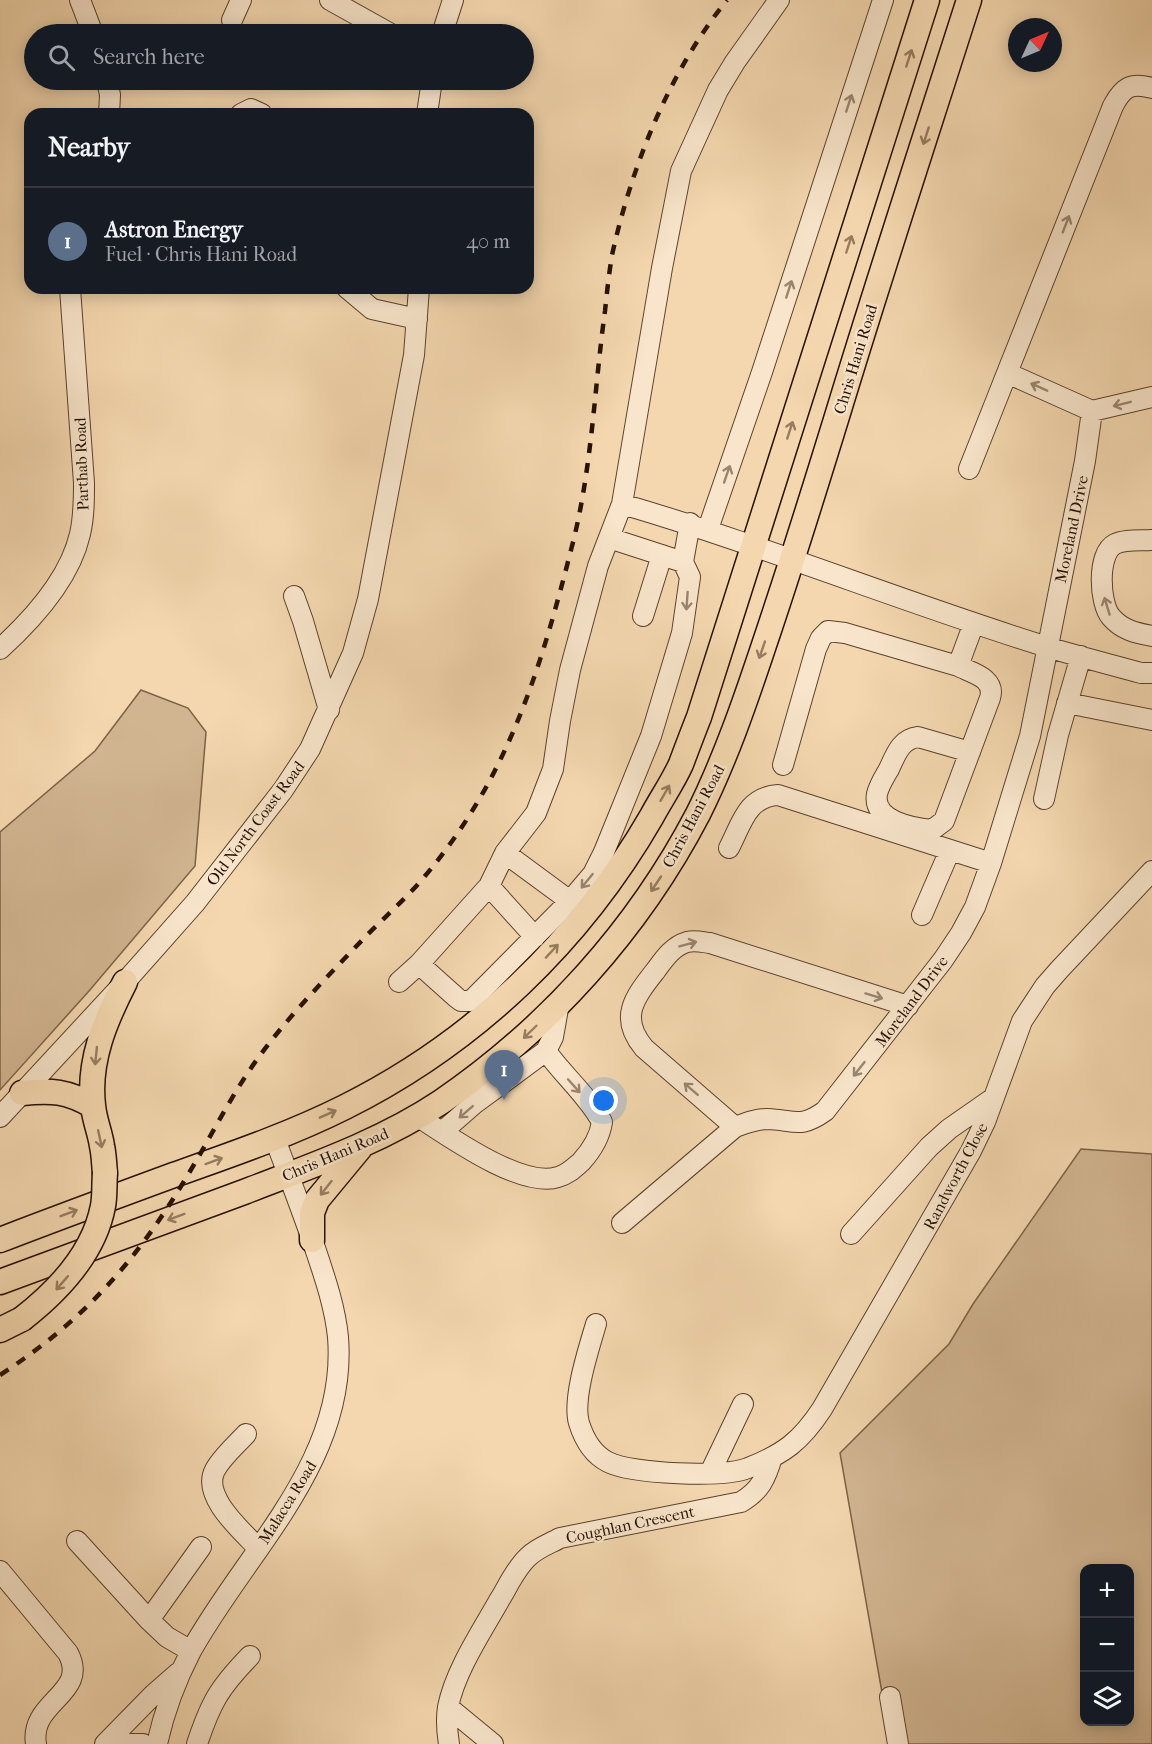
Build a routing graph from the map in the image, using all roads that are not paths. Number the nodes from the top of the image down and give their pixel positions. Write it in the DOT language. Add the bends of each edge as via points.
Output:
graph roads {
  1 [pos="80,0"];
  2 [pos="241,0"];
  3 [pos="330,0"];
  4 [pos="453,0"];
  5 [pos="779,0"];
  6 [pos="883,0"];
  7 [pos="927,0"];
  8 [pos="969,0"];
  9 [pos="232,20"];
  10 [pos="89,24"];
  11 [pos="373,24"];
  12 [pos="445,24"];
  13 [pos="1152,88"];
  14 [pos="109,90"];
  15 [pos="431,90"];
  16 [pos="109,108"];
  17 [pos="428,108"];
  18 [pos="70,294"];
  19 [pos="354,294"];
  20 [pos="419,294"];
  21 [pos="417,319"];
  22 [pos="1008,374"];
  23 [pos="1152,397"];
  24 [pos="1092,411"];
  25 [pos="969,469"];
  26 [pos="622,504"];
  27 [pos="699,526"];
  28 [pos="609,538"];
  29 [pos="1152,540"];
  30 [pos="753,545"];
  31 [pos="662,555"];
  32 [pos="792,560"];
  33 [pos="683,562"];
  34 [pos="294,596"];
  35 [pos="643,616"];
  36 [pos="974,623"];
  37 [pos="1152,636"];
  38 [pos="1046,647"];
  39 [pos="0,649"];
  40 [pos="1081,656"];
  41 [pos="958,666"];
  42 [pos="1152,673"];
  43 [pos="1067,703"];
  44 [pos="329,710"];
  45 [pos="1152,720"];
  46 [pos="970,752"];
  47 [pos="783,765"];
  48 [pos="1044,799"];
  49 [pos="729,848"];
  50 [pos="950,850"];
  51 [pos="505,853"];
  52 [pos="991,864"];
  53 [pos="1152,872"];
  54 [pos="489,886"];
  55 [pos="570,901"];
  56 [pos="922,915"];
  57 [pos="535,937"];
  58 [pos="419,964"];
  59 [pos="125,982"];
  60 [pos="399,982"];
  61 [pos="559,1003"];
  62 [pos="908,1006"];
  63 [pos="546,1052"];
  64 [pos="22,1093"];
  65 [pos="992,1099"];
  66 [pos="93,1106"];
  67 [pos="417,1116"];
  68 [pos="0,1117"];
  69 [pos="735,1127"];
  70 [pos="442,1132"];
  71 [pos="275,1139"];
  72 [pos="361,1146"];
  73 [pos="288,1174"];
  74 [pos="622,1223"];
  75 [pos="851,1234"];
  76 [pos="0,1240"];
  77 [pos="312,1240"];
  78 [pos="0,1282"];
  79 [pos="596,1324"];
  80 [pos="0,1330"];
  81 [pos="743,1404"];
  82 [pos="246,1434"];
  83 [pos="772,1457"];
  84 [pos="710,1473"];
  85 [pos="77,1541"];
  86 [pos="201,1547"];
  87 [pos="258,1548"];
  88 [pos="0,1571"];
  89 [pos="149,1620"];
  90 [pos="250,1656"];
  91 [pos="187,1660"];
  92 [pos="890,1697"];
  93 [pos="448,1707"];
  94 [pos="36,1744"];
  95 [pos="105,1744"];
  96 [pos="122,1744"];
  97 [pos="143,1744"];
  98 [pos="157,1744"];
  99 [pos="197,1744"];
  100 [pos="449,1744"];
  101 [pos="493,1744"];
  102 [pos="898,1744"];
  1 -- 10 [label="street"];
  2 -- 9 [label="street"];
  3 -- 11 [label="street"];
  4 -- 12 [label="street"];
  5 -- 26 [label="street" via="718,90 681,171"];
  27 -- 6 [label="street, one-way" via="762,372"];
  30 -- 7 [label="main road, one-way"];
  8 -- 32 [label="main road, Chris Hani Road, one-way"];
  22 -- 13 [label="street, one-way" via="1113,106 1121,91 1131,86"];
  14 -- 16 [label="street"];
  15 -- 17 [label="street"];
  18 -- 39 [label="street, Parthab Road" via="84,483 80,537 49,597"];
  19 -- 21 [label="street" via="372,309"];
  20 -- 21 [label="street, Old North Coast Road"];
  21 -- 44 [label="street, Old North Coast Road" via="414,355 368,599 353,653"];
  24 -- 22 [label="street, one-way"];
  22 -- 25 [label="street"];
  23 -- 24 [label="street, one-way"];
  24 -- 38 [label="street, Moreland Drive"];
  26 -- 27 [label="street"];
  26 -- 28 [label="street"];
  27 -- 30 [label="street"];
  27 -- 33 [label="street"];
  28 -- 31 [label="street"];
  28 -- 51 [label="street" via="570,670 554,769 536,813"];
  37 -- 29 [label="street, one-way" via="1119,626 1108,615 1101,572 1103,558 1112,545"];
  30 -- 32 [label="street"];
  71 -- 30 [label="main road, one-way" via="345,1107 460,1038 536,969 610,883 680,766"];
  31 -- 33 [label="street"];
  31 -- 35 [label="street"];
  32 -- 36 [label="street"];
  32 -- 61 [label="main road, Chris Hani Road, one-way" via="744,705 697,815 619,937"];
  33 -- 55 [label="street, one-way" via="690,577 686,611 663,701 604,852 593,874"];
  34 -- 44 [label="street"];
  36 -- 38 [label="street"];
  36 -- 41 [label="street"];
  38 -- 40 [label="street"];
  38 -- 52 [label="street, Moreland Drive" via="1030,736"];
  40 -- 42 [label="street"];
  40 -- 43 [label="street"];
  41 -- 46 [label="street" via="986,680 992,690"];
  41 -- 47 [label="street" via="828,631 816,650"];
  43 -- 45 [label="street"];
  43 -- 48 [label="street"];
  44 -- 59 [label="street, Old North Coast Road" via="283,790 195,903"];
  46 -- 46 [label="street" via="939,826 922,829 886,818 876,802 878,792 903,743 918,737"];
  49 -- 50 [label="street" via="754,803 778,795"];
  50 -- 52 [label="street"];
  50 -- 56 [label="street"];
  51 -- 54 [label="street"];
  51 -- 55 [label="street"];
  52 -- 62 [label="street, Moreland Drive" via="961,933"];
  53 -- 65 [label="street, Randworth Close" via="1045,986 1022,1021"];
  54 -- 57 [label="street"];
  54 -- 58 [label="street"];
  55 -- 57 [label="street"];
  57 -- 58 [label="street" via="471,1001 461,1001"];
  58 -- 60 [label="street"];
  59 -- 64 [label="street, Old North Coast Road"];
  59 -- 66 [label="main road, one-way" via="97,1045"];
  61 -- 63 [label="street"];
  61 -- 67 [label="main road, Chris Hani Road, one-way" via="513,1049"];
  62 -- 69 [label="street, Moreland Drive, one-way" via="836,1099 813,1120 802,1123 766,1119"];
  69 -- 62 [label="street, one-way" via="644,1048 631,1025 634,999 679,945 688,941 710,943"];
  63 -- 70 [label="street, one-way"];
  63 -- 70 [label="street, one-way" via="602,1122 597,1138 572,1171 558,1178 522,1175"];
  64 -- 66 [label="main road" via="63,1092"];
  64 -- 68 [label="street, Old North Coast Road"];
  65 -- 75 [label="street" via="929,1147"];
  65 -- 83 [label="street, Randworth Close" via="971,1151 822,1409 793,1445"];
  66 -- 80 [label="main road, one-way, bridge" via="105,1173 98,1227 75,1268 48,1299"];
  67 -- 70 [label="street"];
  67 -- 72 [label="main road, Chris Hani Road"];
  69 -- 74 [label="street, Moreland Drive"];
  71 -- 73 [label="street, Malacca Road"];
  76 -- 71 [label="main road, one-way"];
  72 -- 73 [label="main road, Chris Hani Road"];
  72 -- 77 [label="main road, one-way" via="317,1200 312,1213"];
  73 -- 77 [label="street, Malacca Road"];
  73 -- 78 [label="main road, Chris Hani Road, one-way"];
  77 -- 87 [label="street, Malacca Road" via="327,1282 336,1328 334,1396 328,1427 316,1456 297,1492"];
  79 -- 84 [label="street" via="580,1382 578,1420 588,1446 619,1467"];
  81 -- 84 [label="street"];
  82 -- 87 [label="street" via="215,1470 212,1488 227,1515"];
  83 -- 84 [label="street, Randworth Close" via="745,1470"];
  83 -- 93 [label="street, Coughlan Crescent" via="760,1488 741,1502 560,1538 527,1557 477,1640"];
  85 -- 89 [label="street"];
  86 -- 89 [label="street"];
  87 -- 91 [label="street, Malacca Road"];
  88 -- 94 [label="street" via="73,1663 68,1688 40,1717"];
  89 -- 91 [label="street"];
  90 -- 99 [label="street" via="213,1701"];
  91 -- 95 [label="street"];
  91 -- 98 [label="street, Malacca Road" via="164,1714"];
  92 -- 102 [label="street"];
  93 -- 100 [label="street, Coughlan Crescent"];
  93 -- 101 [label="street"];
  96 -- 97 [label="street"];
}
